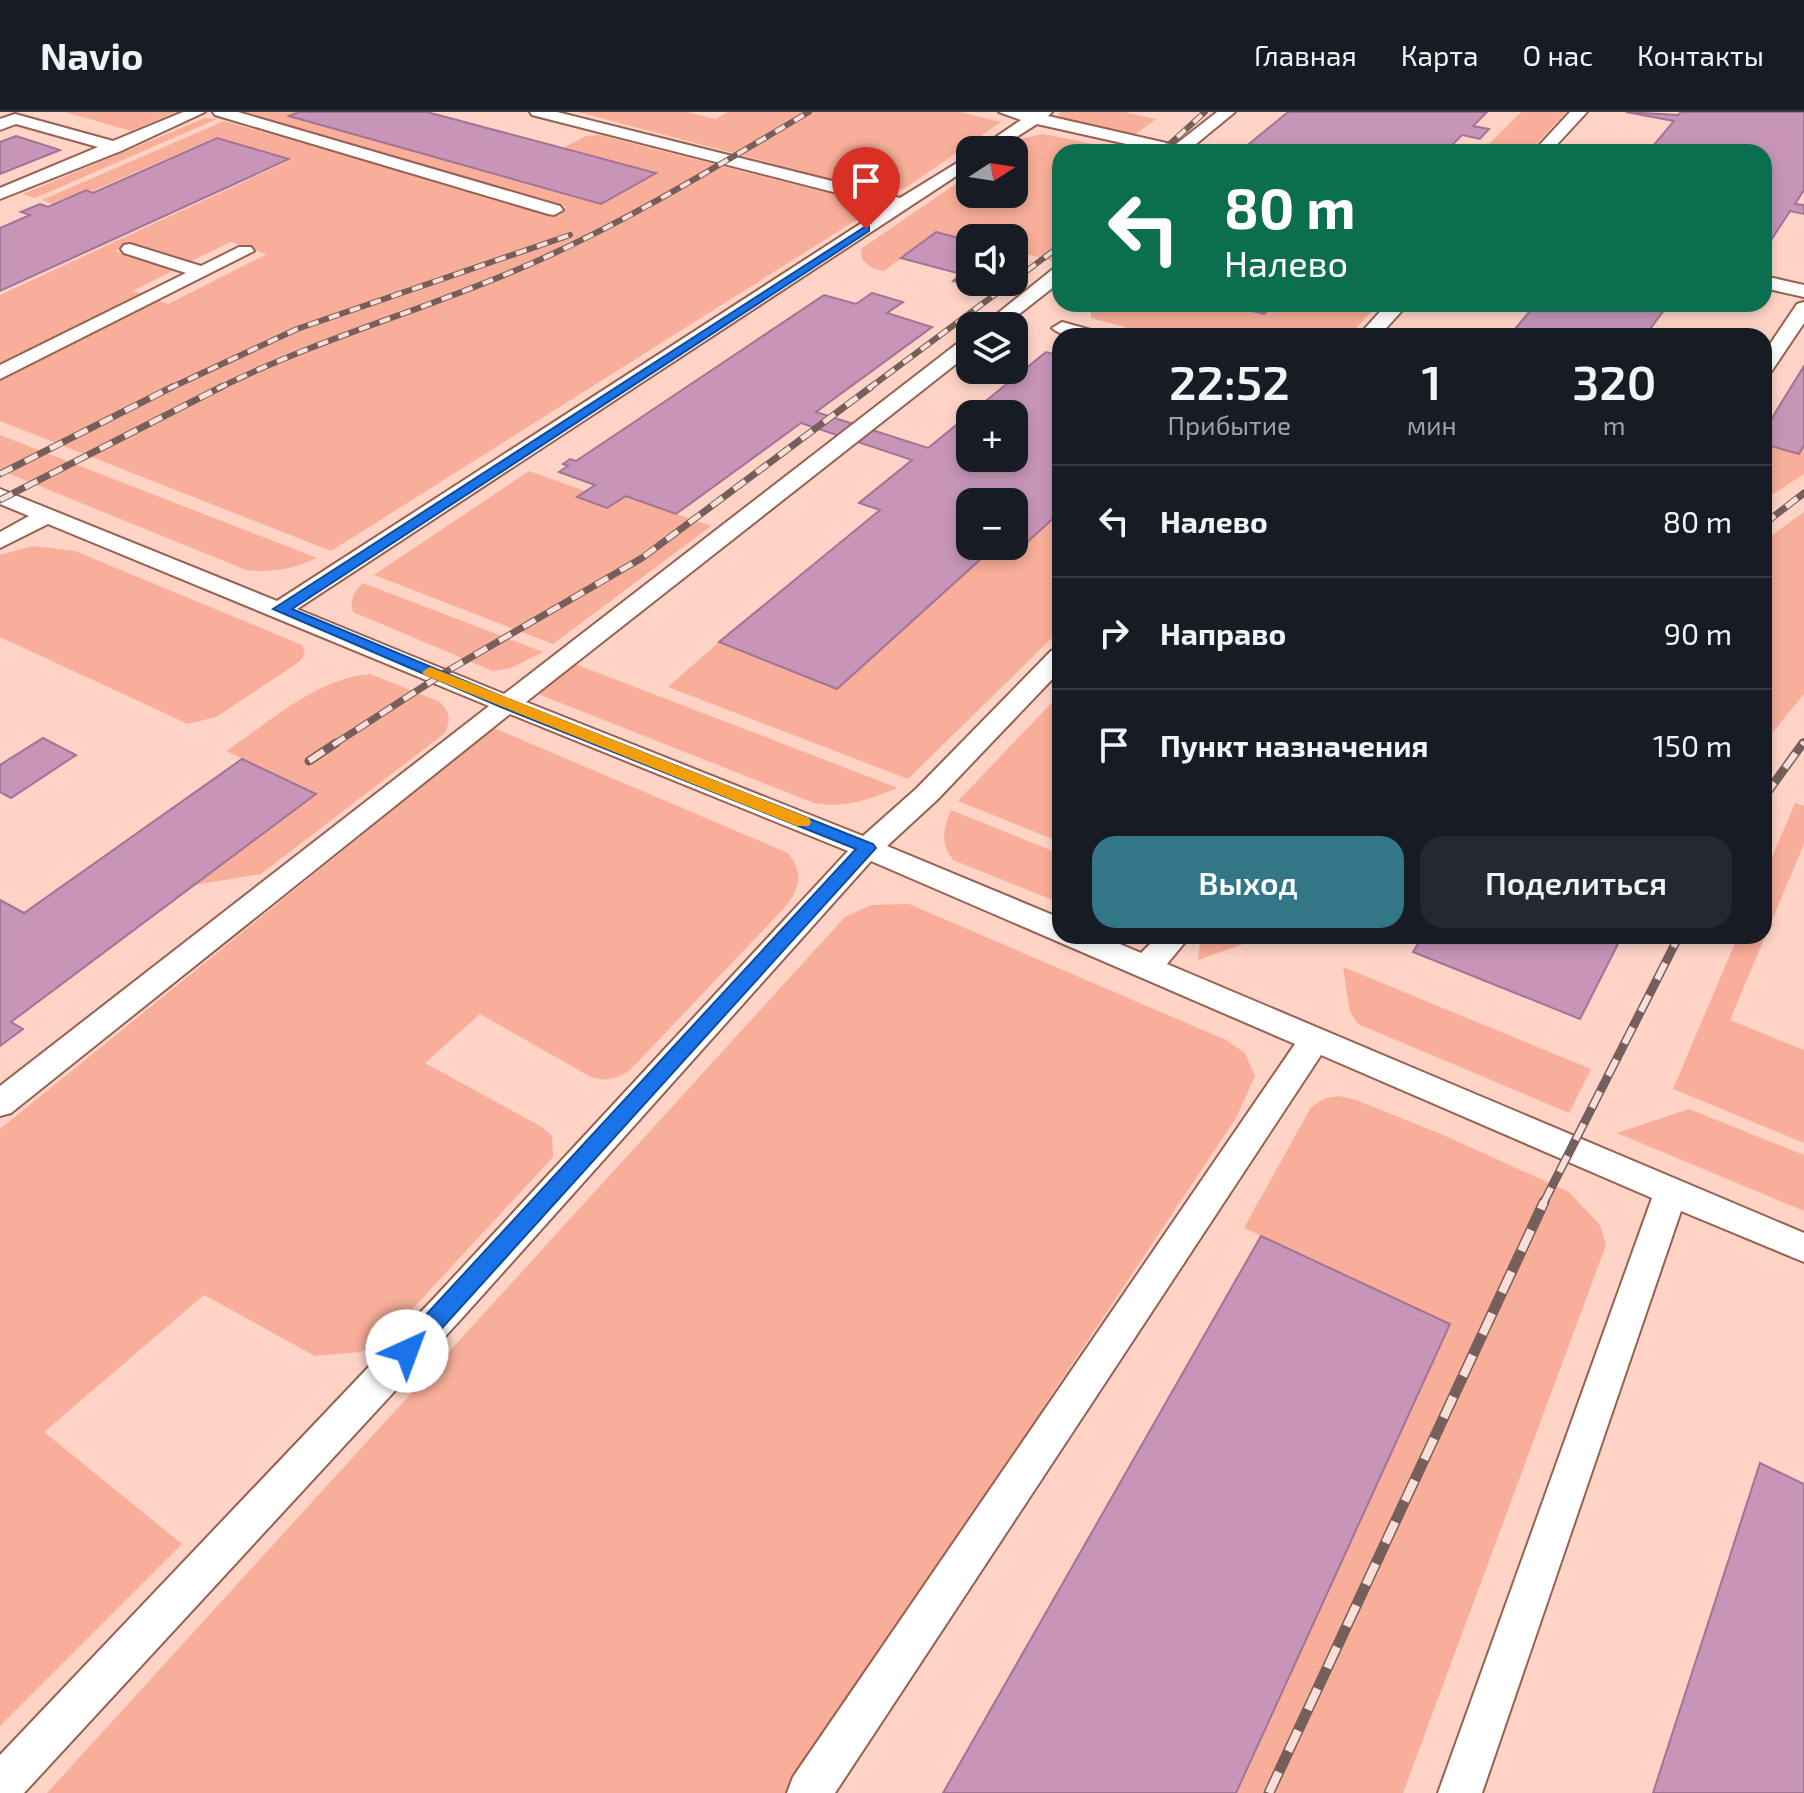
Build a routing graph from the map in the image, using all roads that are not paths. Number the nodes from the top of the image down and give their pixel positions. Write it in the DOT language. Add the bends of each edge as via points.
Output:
graph roads {
  1 [pos="197,112"];
  2 [pos="221,112"];
  3 [pos="538,112"];
  4 [pos="1007,112"];
  5 [pos="1227,112"];
  6 [pos="1579,112"];
  7 [pos="1039,115"];
  8 [pos="0,125"];
  9 [pos="1007,136"];
  10 [pos="1149,144"];
  11 [pos="1189,144"];
  12 [pos="1549,144"];
  13 [pos="115,147"];
  14 [pos="956,169"];
  15 [pos="0,194"];
  16 [pos="902,204"];
  17 [pos="554,210"];
  18 [pos="130,249"];
  19 [pos="245,251"];
  20 [pos="202,272"];
  21 [pos="1052,279"];
  22 [pos="1772,284"];
  23 [pos="1804,291"];
  24 [pos="1804,308"];
  25 [pos="1010,312"];
  26 [pos="1390,312"];
  27 [pos="1376,328"];
  28 [pos="956,354"];
  29 [pos="1772,356"];
  30 [pos="0,373"];
  31 [pos="0,496"];
  32 [pos="48,515"];
  33 [pos="0,541"];
  34 [pos="281,609"];
  35 [pos="1052,664"];
  36 [pos="507,704"];
  37 [pos="867,848"];
  38 [pos="1052,927"];
  39 [pos="1092,944"];
  40 [pos="1168,944"];
  41 [pos="1146,967"];
  42 [pos="1315,1039"];
  43 [pos="0,1104"];
  44 [pos="1671,1191"];
  45 [pos="1804,1248"];
  46 [pos="0,1787"];
  47 [pos="809,1793"];
  48 [pos="1460,1793"];
  1 -- 13 [label="lane"];
  2 -- 17 [label="lane"];
  3 -- 16 [label="lane"];
  4 -- 7 [label="lane"];
  5 -- 11 [label="lane"];
  6 -- 12 [label="lane"];
  7 -- 9 [label="lane"];
  7 -- 10 [label="lane"];
  8 -- 13 [label="lane" via="15,119"];
  13 -- 15 [label="lane"];
  14 -- 16 [label="lane"];
  16 -- 34 [label="lane"];
  18 -- 20 [label="lane"];
  19 -- 20 [label="lane"];
  20 -- 30 [label="lane"];
  21 -- 25 [label="lane"];
  22 -- 23 [label="lane"];
  24 -- 29 [label="lane"];
  26 -- 27 [label="lane"];
  28 -- 36 [label="lane"];
  31 -- 32 [label="lane"];
  32 -- 33 [label="lane"];
  32 -- 34 [label="lane"];
  34 -- 36 [label="lane"];
  35 -- 37 [label="lane"];
  36 -- 37 [label="lane"];
  36 -- 43 [label="lane"];
  37 -- 38 [label="lane"];
  37 -- 46 [label="lane" via="450,1306"];
  39 -- 41 [label="lane"];
  40 -- 41 [label="lane"];
  41 -- 42 [label="lane"];
  42 -- 44 [label="lane"];
  42 -- 47 [label="lane"];
  44 -- 45 [label="lane"];
  44 -- 48 [label="lane"];
}
